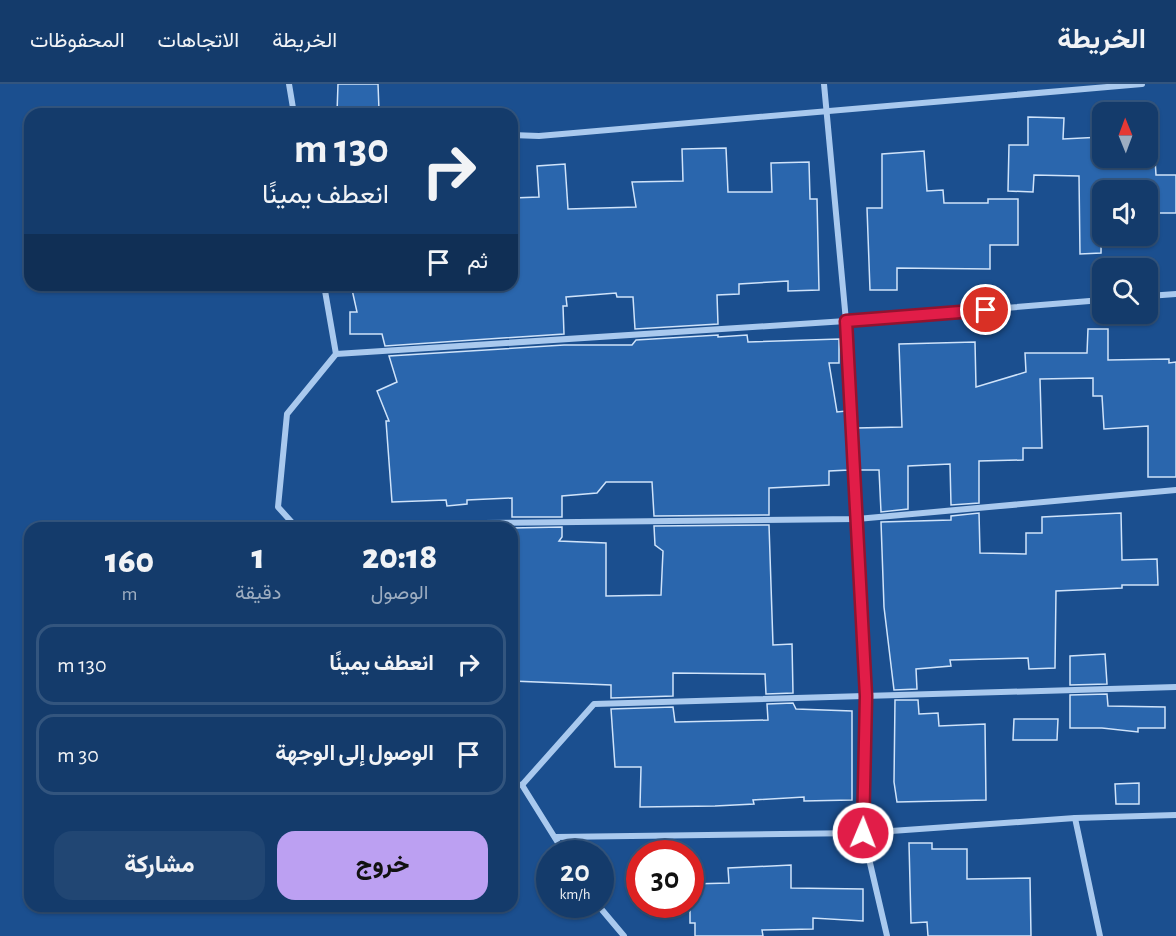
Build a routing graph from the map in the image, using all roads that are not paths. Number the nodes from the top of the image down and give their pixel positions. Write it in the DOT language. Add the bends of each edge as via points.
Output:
graph roads {
  1 [pos="290,84"];
  2 [pos="824,84"];
  3 [pos="1142,84"];
  4 [pos="293,108"];
  5 [pos="826,113"];
  6 [pos="518,135"];
  7 [pos="325,291"];
  8 [pos="1176,294"];
  9 [pos="1158,295"];
  10 [pos="1092,301"];
  11 [pos="846,321"];
  12 [pos="336,354"];
  13 [pos="1176,490"];
  14 [pos="857,519"];
  15 [pos="292,522"];
  16 [pos="518,523"];
  17 [pos="1176,687"];
  18 [pos="866,696"];
  19 [pos="518,785"];
  20 [pos="522,785"];
  21 [pos="1176,815"];
  22 [pos="1075,818"];
  23 [pos="863,833"];
  24 [pos="555,837"];
  25 [pos="557,840"];
  26 [pos="609,918"];
  27 [pos="624,936"];
  28 [pos="886,936"];
  29 [pos="1100,936"];
  1 -- 4 [label="street"];
  2 -- 5 [label="street"];
  3 -- 5 [label="street"];
  5 -- 6 [label="street"];
  5 -- 11 [label="street"];
  7 -- 12 [label="street"];
  8 -- 9 [label="street"];
  10 -- 11 [label="street"];
  11 -- 12 [label="street"];
  11 -- 14 [label="street"];
  12 -- 15 [label="street" via="287,414 278,507"];
  13 -- 14 [label="street"];
  14 -- 16 [label="street"];
  14 -- 18 [label="street"];
  17 -- 18 [label="street"];
  18 -- 20 [label="street" via="594,704"];
  18 -- 23 [label="street"];
  19 -- 20 [label="street"];
  20 -- 24 [label="street"];
  21 -- 22 [label="street"];
  22 -- 23 [label="street"];
  22 -- 29 [label="street"];
  23 -- 24 [label="street"];
  23 -- 28 [label="street"];
  24 -- 25 [label="street"];
  26 -- 27 [label="street"];
}
